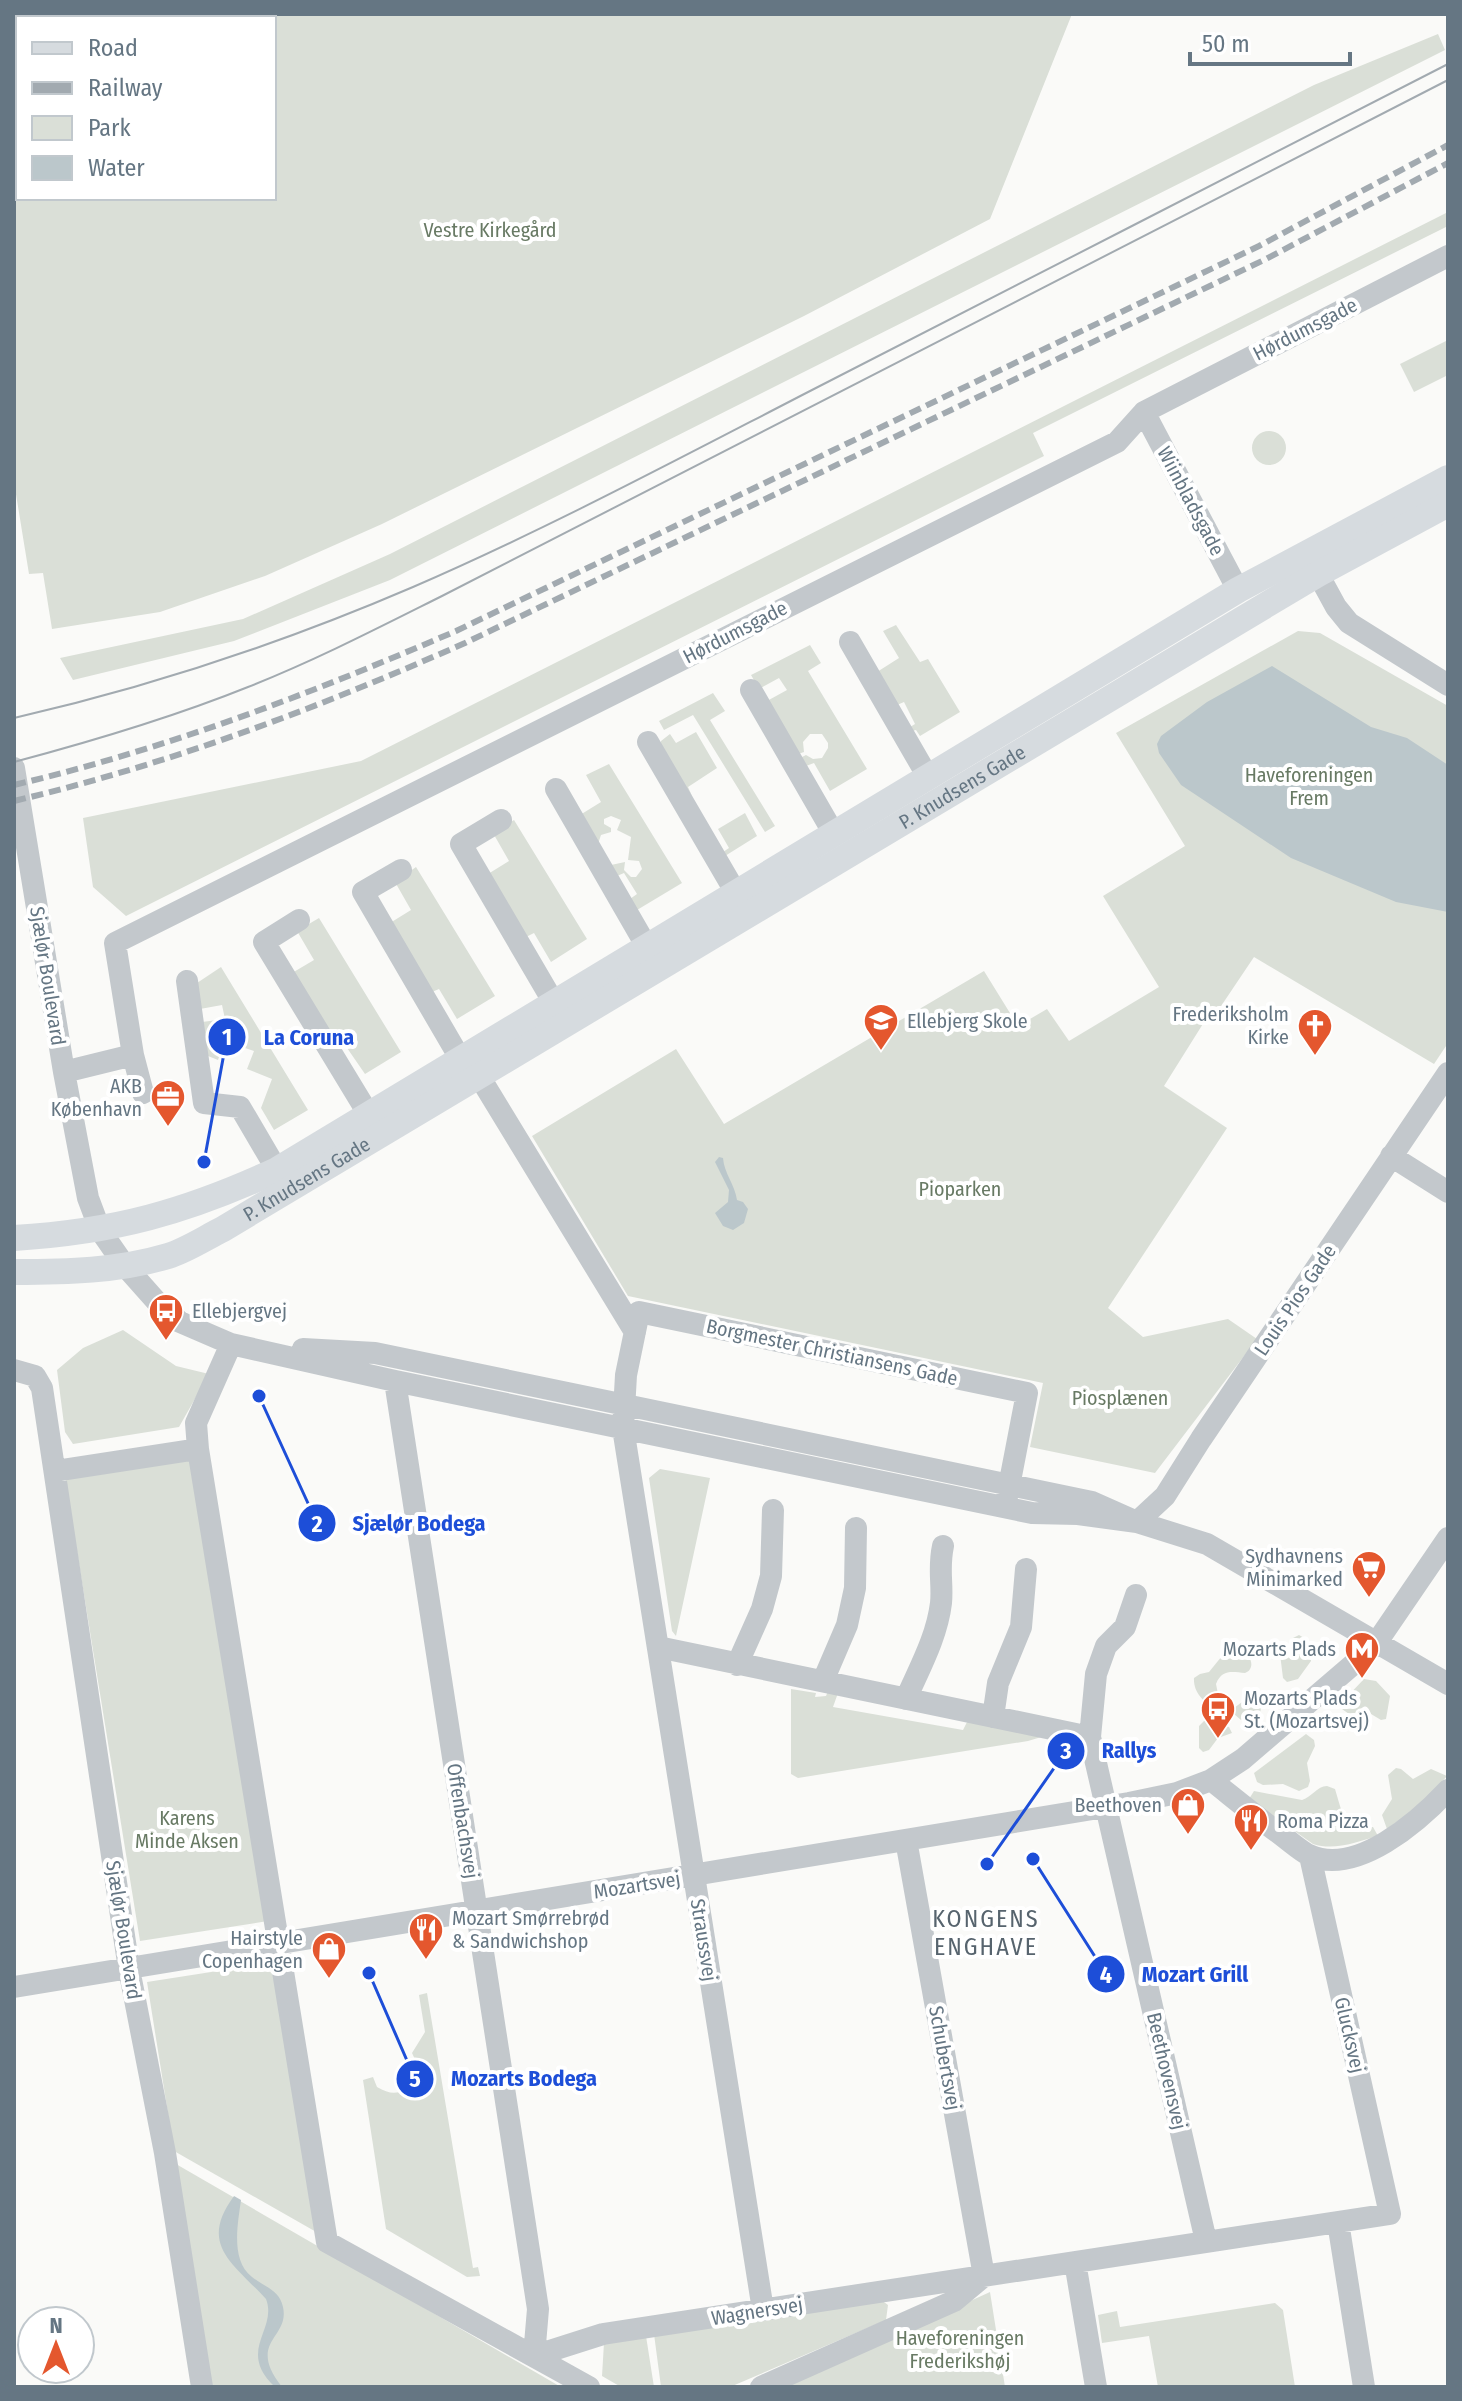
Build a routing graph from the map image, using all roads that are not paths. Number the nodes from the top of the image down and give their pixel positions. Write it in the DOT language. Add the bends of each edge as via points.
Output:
graph roads {
  1 [pos="1448,256"];
  2 [pos="1144,412"];
  3 [pos="1448,478"];
  4 [pos="1448,504"];
  5 [pos="1318,574"];
  6 [pos="1238,590"];
  7 [pos="850,642"];
  8 [pos="1448,685"];
  9 [pos="751,690"];
  10 [pos="648,742"];
  11 [pos="14,768"];
  12 [pos="928,777"];
  13 [pos="556,789"];
  14 [pos="501,820"];
  15 [pos="834,834"];
  16 [pos="401,870"];
  17 [pos="736,893"];
  18 [pos="299,920"];
  19 [pos="647,947"];
  20 [pos="187,981"];
  21 [pos="554,1003"];
  22 [pos="133,1055"];
  23 [pos="470,1068"];
  24 [pos="64,1072"];
  25 [pos="1448,1073"];
  26 [pos="143,1093"];
  27 [pos="369,1115"];
  28 [pos="1391,1156"];
  29 [pos="277,1170"];
  30 [pos="1448,1192"];
  31 [pos="100,1230"];
  32 [pos="14,1238"];
  33 [pos="125,1266"];
  34 [pos="14,1272"];
  35 [pos="635,1332"];
  36 [pos="238,1345"];
  37 [pos="25,1373"];
  38 [pos="395,1381"];
  39 [pos="624,1404"];
  40 [pos="623,1428"];
  41 [pos="198,1449"];
  42 [pos="55,1471"];
  43 [pos="1008,1484"];
  44 [pos="1005,1507"];
  45 [pos="773,1510"];
  46 [pos="1137,1522"];
  47 [pos="856,1528"];
  48 [pos="1448,1538"];
  49 [pos="943,1546"];
  50 [pos="1026,1569"];
  51 [pos="1136,1595"];
  52 [pos="1377,1642"];
  53 [pos="658,1647"];
  54 [pos="737,1665"];
  55 [pos="823,1681"];
  56 [pos="1448,1684"];
  57 [pos="906,1699"];
  58 [pos="993,1717"];
  59 [pos="1090,1737"];
  60 [pos="1211,1780"];
  61 [pos="1448,1790"];
  62 [pos="1106,1807"];
  63 [pos="906,1840"];
  64 [pos="1310,1856"];
  65 [pos="694,1875"];
  66 [pos="477,1911"];
  67 [pos="279,1944"];
  68 [pos="129,1969"];
  69 [pos="14,1987"];
  70 [pos="1390,2214"];
  71 [pos="1338,2222"];
  72 [pos="1206,2241"];
  73 [pos="1075,2262"];
  74 [pos="984,2276"];
  75 [pos="763,2310"];
  76 [pos="534,2356"];
  77 [pos="202,2387"];
  78 [pos="589,2387"];
  79 [pos="761,2387"];
  80 [pos="1096,2387"];
  81 [pos="1364,2387"];
  1 -- 2 [label="street, Hørdumsgade"];
  2 -- 6 [label="street, Wiinbladsgade"];
  2 -- 22 [label="street, Hørdumsgade" via="1117,442 115,943"];
  3 -- 6 [label="main road, P. Knudsens Gade"];
  4 -- 5 [label="main road, P. Knudsens Gade"];
  5 -- 8 [label="street" via="1349,623"];
  5 -- 23 [label="main road, P. Knudsens Gade"];
  6 -- 12 [label="main road, P. Knudsens Gade"];
  7 -- 12 [label="street, P. Knudsens Gade"];
  9 -- 15 [label="street"];
  10 -- 17 [label="street"];
  11 -- 24 [label="street, Sjælør Boulevard"];
  12 -- 15 [label="main road, P. Knudsens Gade"];
  13 -- 19 [label="street"];
  14 -- 21 [label="street" via="461,844"];
  15 -- 17 [label="main road, P. Knudsens Gade"];
  16 -- 23 [label="street" via="363,892"];
  17 -- 19 [label="main road, P. Knudsens Gade"];
  18 -- 27 [label="street, P. Knudsens Gade" via="264,942"];
  19 -- 21 [label="main road, P. Knudsens Gade"];
  20 -- 29 [label="street, P. Knudsens Gade" via="204,1103 240,1107"];
  21 -- 23 [label="main road, P. Knudsens Gade"];
  22 -- 24 [label="street"];
  22 -- 26 [label="street, Hørdumsgade"];
  23 -- 27 [label="main road, P. Knudsens Gade"];
  23 -- 33 [label="main road, P. Knudsens Gade" via="223,1229 171,1255"];
  23 -- 35 [label="street"];
  24 -- 31 [label="street, Sjælør Boulevard" via="83,1176"];
  25 -- 28 [label="street, Louis Pios Gade"];
  27 -- 29 [label="main road, P. Knudsens Gade"];
  28 -- 30 [label="street"];
  28 -- 46 [label="street, Louis Pios Gade" via="1165,1496"];
  29 -- 31 [label="main road, P. Knudsens Gade" via="207,1200"];
  31 -- 32 [label="main road"];
  31 -- 33 [label="street"];
  33 -- 34 [label="main road"];
  33 -- 36 [label="street" via="180,1322"];
  35 -- 39 [label="street"];
  35 -- 43 [label="street, Borgmester Christiansens Gade" via="639,1312 1027,1393"];
  36 -- 38 [label="street"];
  36 -- 39 [label="street" via="375,1353"];
  36 -- 41 [label="street" via="196,1423"];
  37 -- 42 [label="street, Sjælør Boulevard" via="42,1388"];
  38 -- 40 [label="street"];
  38 -- 66 [label="street, Offenbachsvej"];
  39 -- 40 [label="street"];
  39 -- 43 [label="street"];
  40 -- 44 [label="street"];
  40 -- 53 [label="street, Straussvej"];
  41 -- 42 [label="street"];
  41 -- 67 [label="street"];
  42 -- 68 [label="street, Sjælør Boulevard"];
  43 -- 44 [label="street, Borgmester Christiansens Gade"];
  43 -- 46 [label="street" via="1092,1502"];
  44 -- 46 [label="street"];
  45 -- 54 [label="street" via="771,1576"];
  46 -- 52 [label="street" via="1207,1544"];
  47 -- 55 [label="street" via="855,1588 847,1625"];
  48 -- 52 [label="street"];
  49 -- 57 [label="street" via="941,1602"];
  50 -- 58 [label="street" via="1021,1627 998,1683"];
  51 -- 59 [label="street, Beethovensvej" via="1125,1627 1106,1646 1096,1674"];
  52 -- 56 [label="street"];
  52 -- 60 [label="street" via="1243,1759"];
  53 -- 54 [label="street"];
  53 -- 65 [label="street, Straussvej"];
  54 -- 55 [label="street"];
  55 -- 57 [label="street"];
  57 -- 58 [label="street"];
  58 -- 59 [label="street"];
  59 -- 62 [label="street, Beethovensvej"];
  60 -- 62 [label="street, Mozartsvej" via="1177,1793"];
  60 -- 64 [label="street"];
  61 -- 64 [label="street" via="1375,1848 1332,1859"];
  62 -- 63 [label="street, Mozartsvej"];
  62 -- 72 [label="street, Beethovensvej"];
  63 -- 65 [label="street, Mozartsvej"];
  63 -- 74 [label="street, Schubertsvej"];
  64 -- 70 [label="street, Glucksvej"];
  65 -- 66 [label="street, Mozartsvej"];
  65 -- 75 [label="street, Straussvej"];
  66 -- 67 [label="street, Mozartsvej"];
  66 -- 76 [label="street, Offenbachsvej" via="538,2309"];
  67 -- 68 [label="street, Mozartsvej"];
  67 -- 76 [label="street" via="327,2242"];
  68 -- 69 [label="street, Mozartsvej"];
  68 -- 77 [label="street, Sjælør Boulevard"];
  70 -- 71 [label="street, Wagnersvej"];
  71 -- 72 [label="street, Wagnersvej"];
  71 -- 81 [label="street"];
  72 -- 73 [label="street, Wagnersvej"];
  73 -- 74 [label="street, Wagnersvej"];
  73 -- 80 [label="street"];
  74 -- 75 [label="street, Wagnersvej"];
  74 -- 79 [label="street" via="954,2301"];
  75 -- 76 [label="street, Wagnersvej" via="603,2334"];
  76 -- 78 [label="street"];
}
